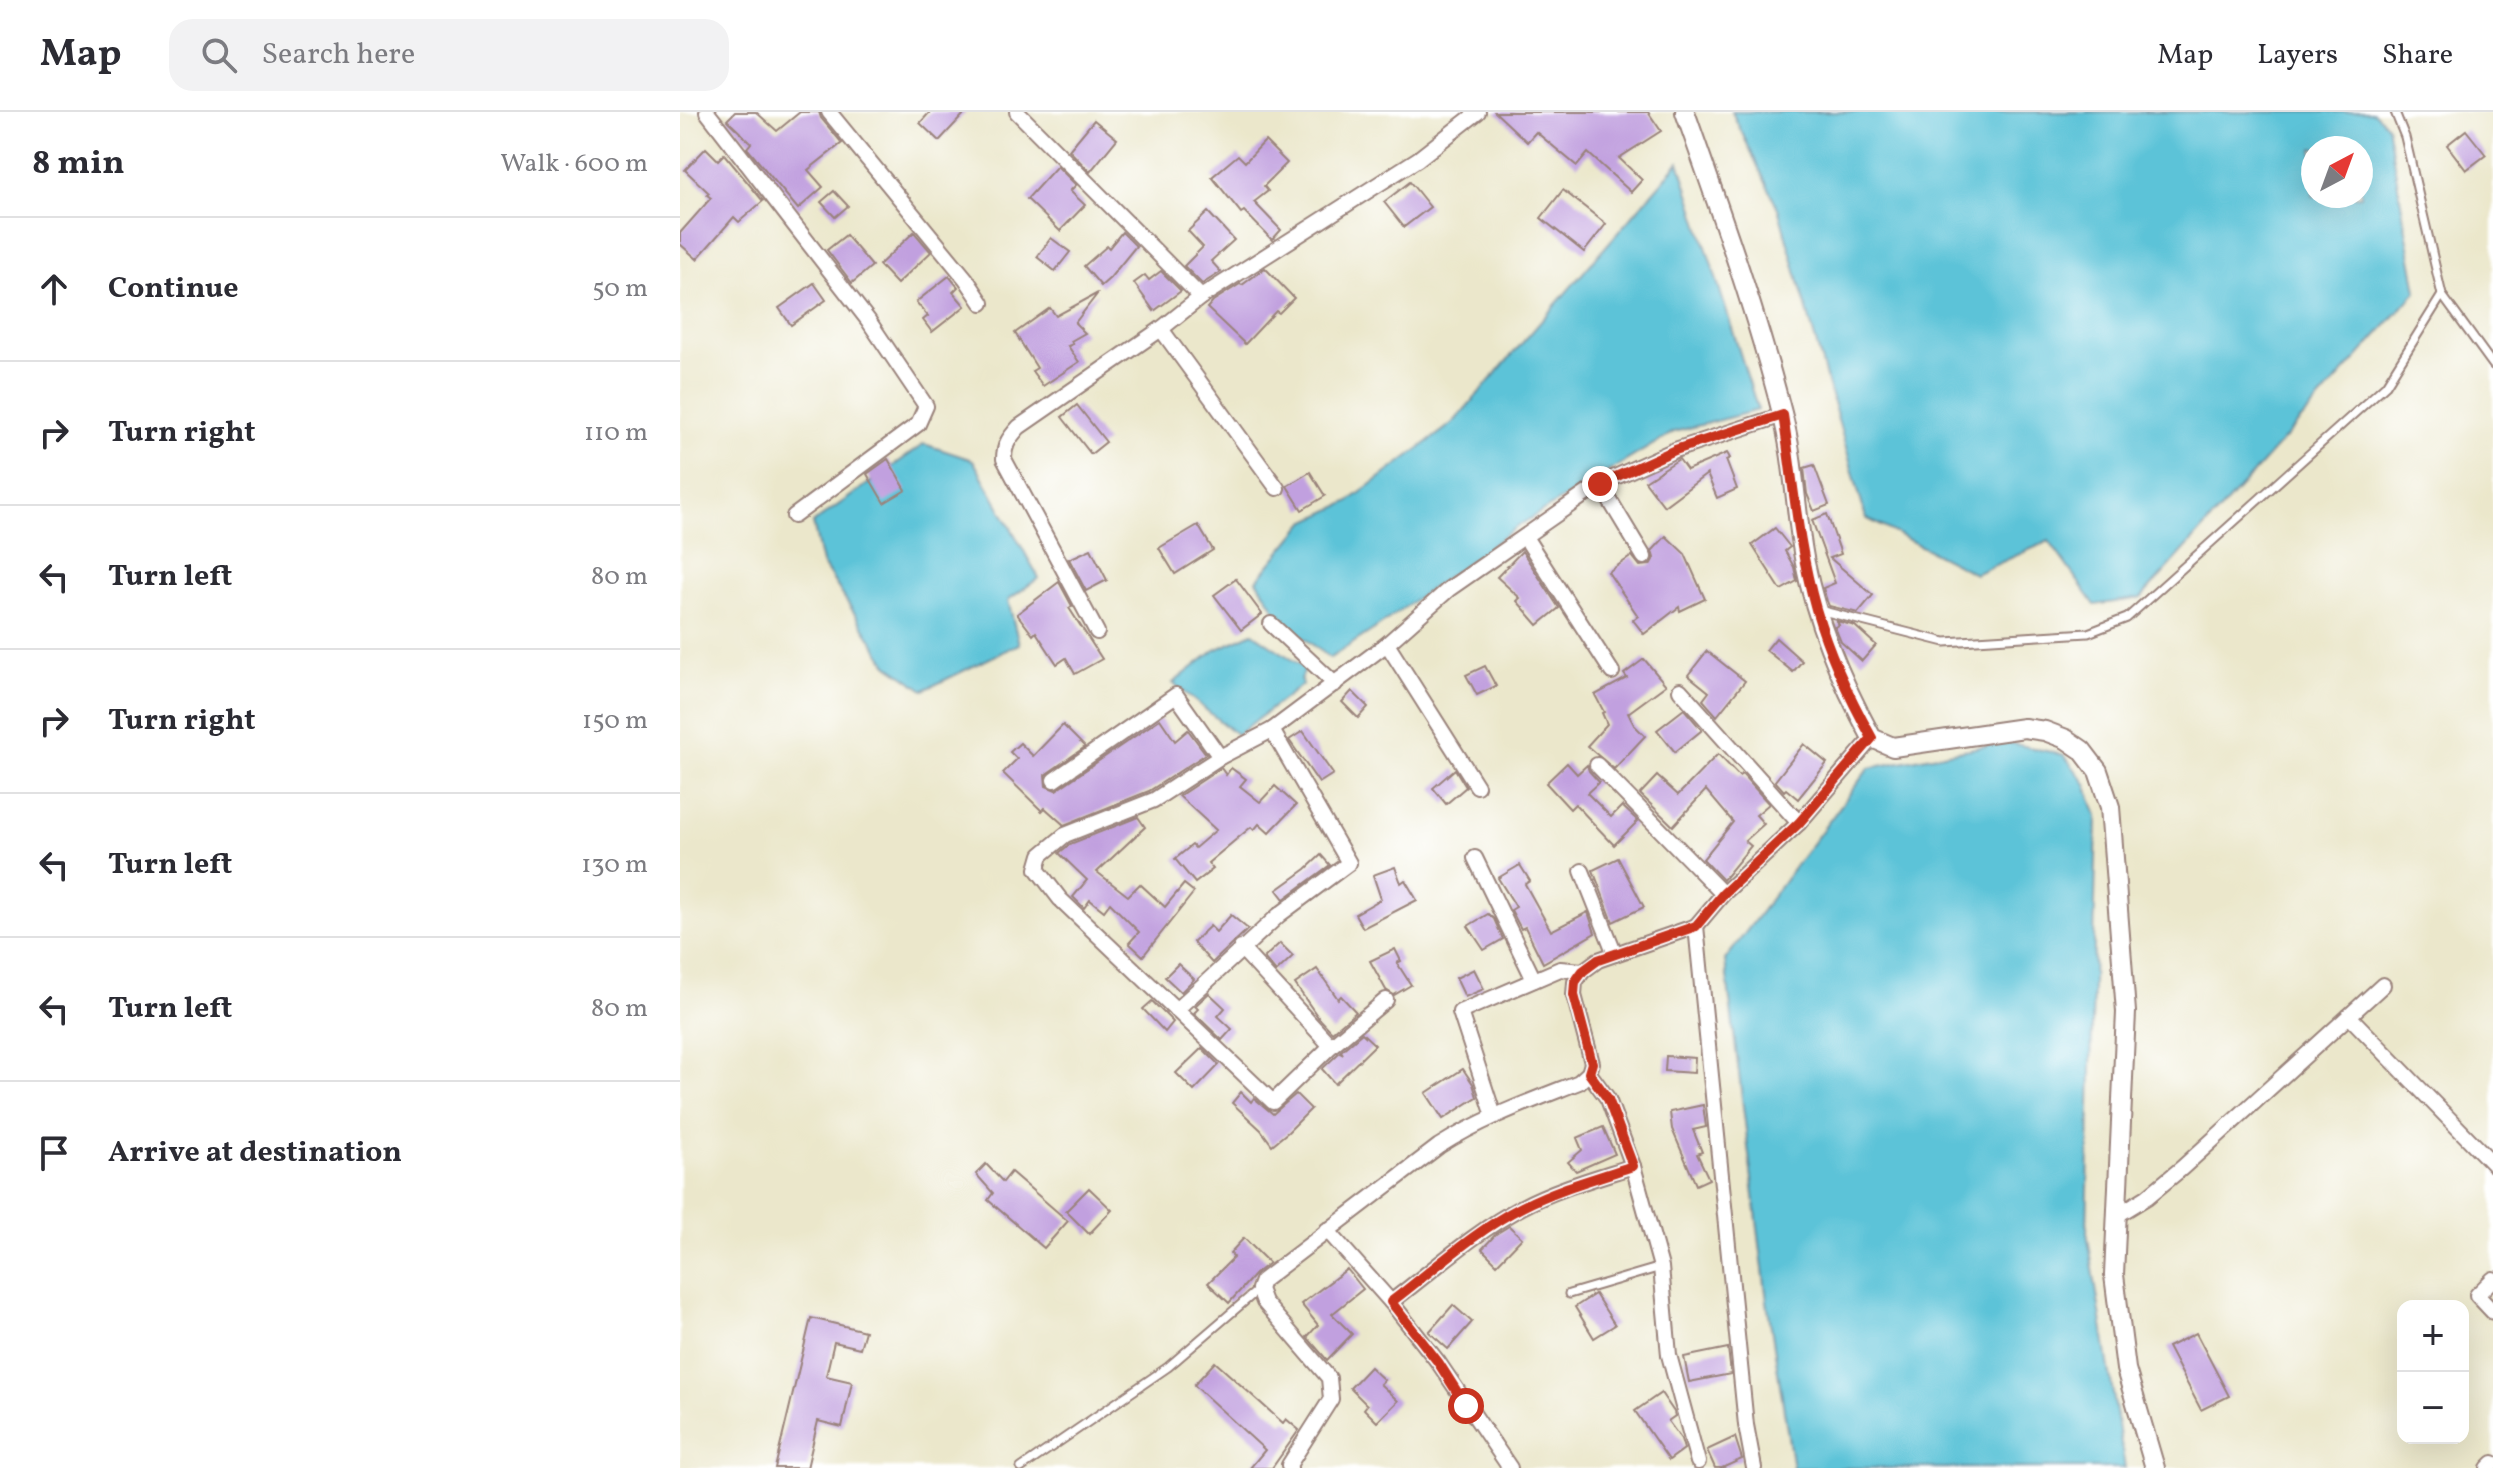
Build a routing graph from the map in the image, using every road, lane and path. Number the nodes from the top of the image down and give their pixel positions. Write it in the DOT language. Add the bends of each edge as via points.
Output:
graph roads {
  1 [pos="707,112"];
  2 [pos="829,112"];
  3 [pos="1017,112"];
  4 [pos="1478,112"];
  5 [pos="1685,112"];
  6 [pos="2395,112"];
  7 [pos="2442,295"];
  8 [pos="1201,297"];
  9 [pos="982,303"];
  10 [pos="1161,329"];
  11 [pos="2493,365"];
  12 [pos="1783,415"];
  13 [pos="1600,484"];
  14 [pos="1277,488"];
  15 [pos="794,516"];
  16 [pos="1525,537"];
  17 [pos="1644,557"];
  18 [pos="1816,610"];
  19 [pos="1271,624"];
  20 [pos="1097,632"];
  21 [pos="1387,644"];
  22 [pos="1612,672"];
  23 [pos="1335,684"];
  24 [pos="1680,690"];
  25 [pos="1272,730"];
  26 [pos="1872,738"];
  27 [pos="1220,757"];
  28 [pos="1597,765"];
  29 [pos="1054,780"];
  30 [pos="1477,786"];
  31 [pos="1799,823"];
  32 [pos="1475,858"];
  33 [pos="1582,871"];
  34 [pos="1723,894"];
  35 [pos="1696,926"];
  36 [pos="1241,948"];
  37 [pos="1615,954"];
  38 [pos="1583,971"];
  39 [pos="1534,980"];
  40 [pos="2383,985"];
  41 [pos="1386,1000"];
  42 [pos="1176,1010"];
  43 [pos="2349,1016"];
  44 [pos="1331,1046"];
  45 [pos="1589,1073"];
  46 [pos="1494,1116"];
  47 [pos="2493,1164"];
  48 [pos="1633,1166"];
  49 [pos="2116,1216"];
  50 [pos="1327,1230"];
  51 [pos="1661,1267"];
  52 [pos="2493,1279"];
  53 [pos="1259,1289"];
  54 [pos="1569,1294"];
  55 [pos="1391,1302"];
  56 [pos="2493,1312"];
  57 [pos="1698,1462"];
  58 [pos="2493,1463"];
  59 [pos="1021,1468"];
  60 [pos="1290,1468"];
  61 [pos="1510,1468"];
  62 [pos="1754,1468"];
  63 [pos="2155,1468"];
  64 [pos="2488,1468"];
  1 -- 15 [label="street" via="868,320 926,406 918,424"];
  2 -- 9 [label="street"];
  3 -- 8 [label="street"];
  4 -- 8 [label="street" via="1418,159"];
  5 -- 12 [label="street" via="1734,250"];
  6 -- 7 [label="lane"];
  7 -- 11 [label="lane"];
  7 -- 18 [label="lane" via="2386,385 2127,618 2088,633 1945,642"];
  8 -- 10 [label="street"];
  10 -- 14 [label="street"];
  10 -- 20 [label="street" via="1019,427 1004,449 1004,459"];
  12 -- 13 [label="street" via="1675,450"];
  12 -- 18 [label="street"];
  13 -- 16 [label="street"];
  13 -- 17 [label="street"];
  16 -- 21 [label="street" via="1449,589"];
  16 -- 22 [label="street"];
  18 -- 26 [label="street" via="1840,675"];
  19 -- 23 [label="street"];
  21 -- 23 [label="street"];
  21 -- 30 [label="street"];
  23 -- 25 [label="street"];
  24 -- 31 [label="street"];
  25 -- 27 [label="street"];
  25 -- 36 [label="street" via="1349,863"];
  26 -- 31 [label="street"];
  26 -- 49 [label="street" via="1893,747 2024,728 2045,731 2082,750 2098,771 2110,807 2126,1012"];
  27 -- 29 [label="street" via="1176,695"];
  27 -- 42 [label="street" via="1154,800 1065,835 1041,855 1037,869 1060,899"];
  28 -- 34 [label="street"];
  31 -- 34 [label="street"];
  32 -- 39 [label="street"];
  33 -- 37 [label="street"];
  34 -- 35 [label="street"];
  35 -- 37 [label="street"];
  35 -- 62 [label="street"];
  36 -- 42 [label="street"];
  36 -- 44 [label="street"];
  37 -- 38 [label="street"];
  38 -- 39 [label="street" via="1560,969"];
  38 -- 45 [label="street" via="1574,995 1592,1063"];
  39 -- 46 [label="street" via="1460,1012"];
  40 -- 43 [label="street"];
  41 -- 44 [label="street"];
  42 -- 44 [label="street" via="1273,1102"];
  43 -- 47 [label="street"];
  43 -- 49 [label="street" via="2182,1168"];
  45 -- 46 [label="street" via="1579,1082"];
  45 -- 48 [label="street" via="1608,1099"];
  46 -- 50 [label="street" via="1439,1146"];
  48 -- 51 [label="street"];
  48 -- 55 [label="street" via="1521,1207"];
  49 -- 63 [label="street" via="2114,1275 2126,1369"];
  50 -- 53 [label="street" via="1262,1281"];
  50 -- 55 [label="street"];
  51 -- 54 [label="lane"];
  51 -- 57 [label="street" via="1669,1355"];
  52 -- 56 [label="street" via="2477,1295"];
  53 -- 59 [label="lane" via="1168,1367"];
  53 -- 60 [label="street" via="1331,1387 1331,1399"];
  55 -- 61 [label="street"];
  58 -- 64 [label="street"];
}
